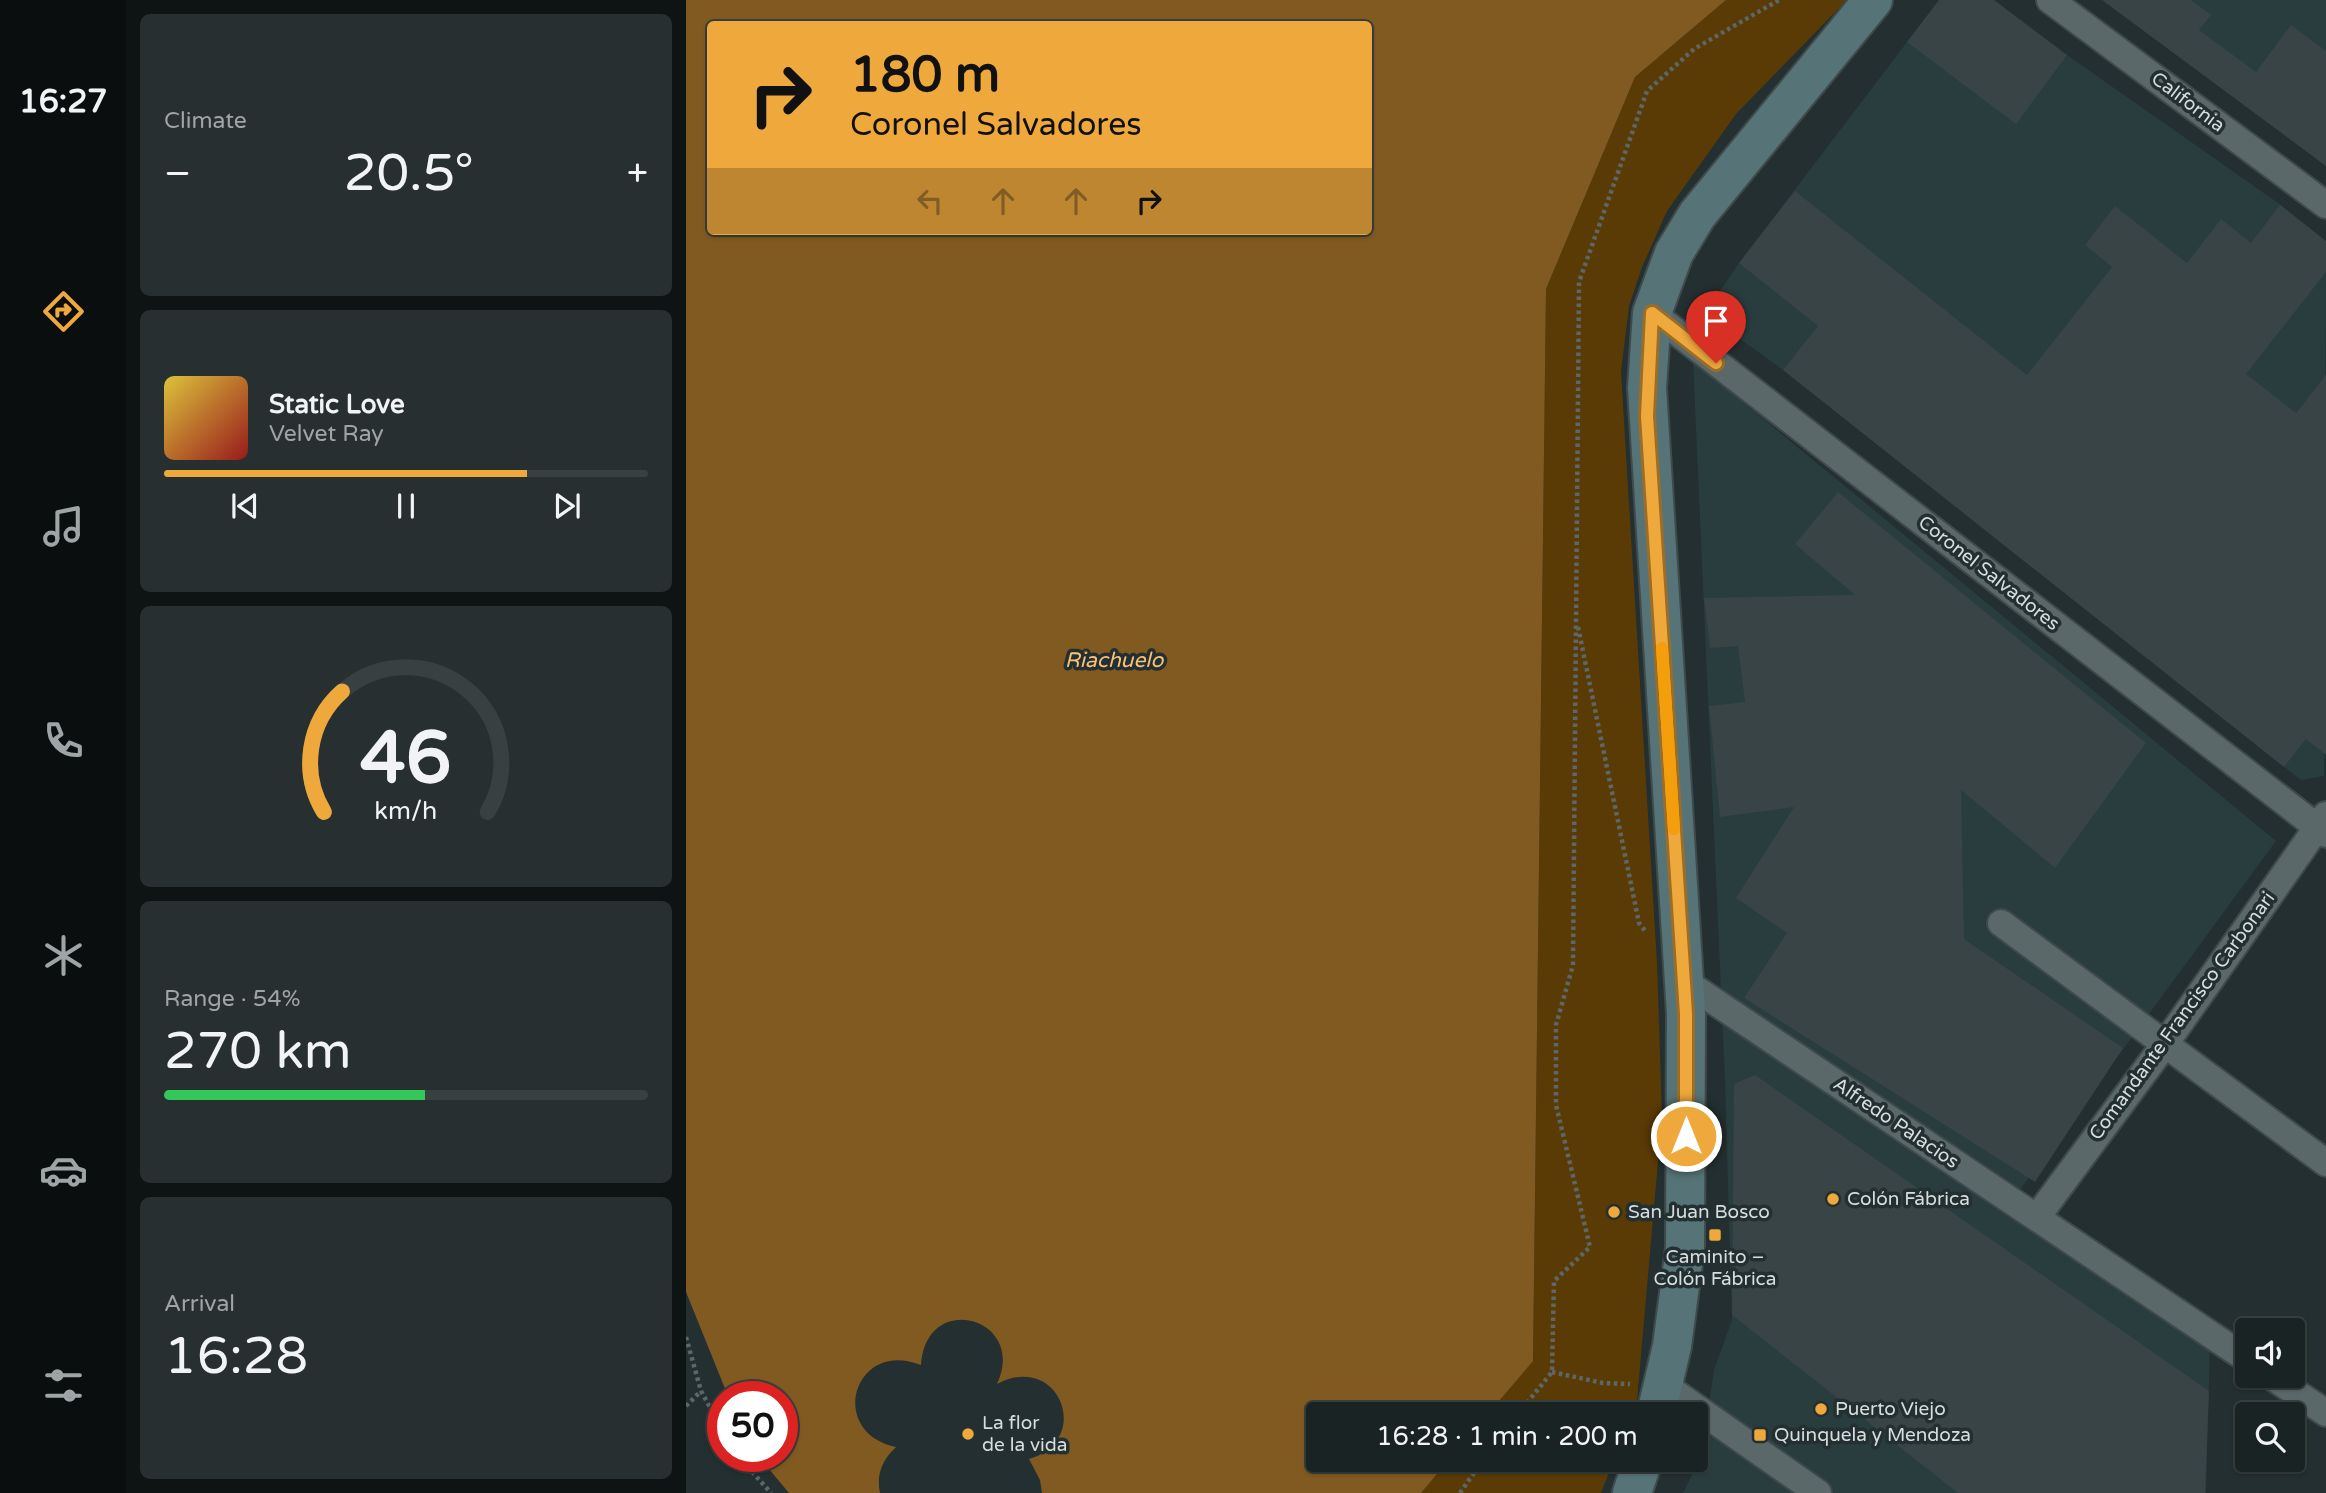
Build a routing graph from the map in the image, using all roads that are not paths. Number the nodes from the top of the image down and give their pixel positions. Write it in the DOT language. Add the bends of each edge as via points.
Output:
graph roads {
  1 [pos="1873,0"];
  2 [pos="2050,0"];
  3 [pos="2326,205"];
  4 [pos="1652,313"];
  5 [pos="2323,825"];
  6 [pos="2001,923"];
  7 [pos="1684,981"];
  8 [pos="2165,1044"];
  9 [pos="2326,1163"];
  10 [pos="2037,1217"];
  11 [pos="2235,1351"];
  12 [pos="2289,1388"];
  13 [pos="1660,1399"];
  14 [pos="2326,1413"];
  15 [pos="1639,1472"];
  16 [pos="1632,1493"];
  17 [pos="1818,1493"];
  1 -- 4 [label="main road" via="1697,215 1674,253"];
  2 -- 3 [label="street, California"];
  4 -- 5 [label="street, Coronel Salvadores"];
  4 -- 7 [label="main road" via="1647,416"];
  5 -- 8 [label="street, Comandante Francisco Carbonari"];
  6 -- 8 [label="street"];
  7 -- 10 [label="street, Alfredo Palacios"];
  7 -- 13 [label="main road" via="1685,1248 1680,1302"];
  8 -- 9 [label="street"];
  8 -- 10 [label="street, Comandante Francisco Carbonari"];
  10 -- 11 [label="street, Alfredo Palacios"];
  12 -- 14 [label="street"];
  13 -- 17 [label="street"];
  15 -- 16 [label="main road"];
}
